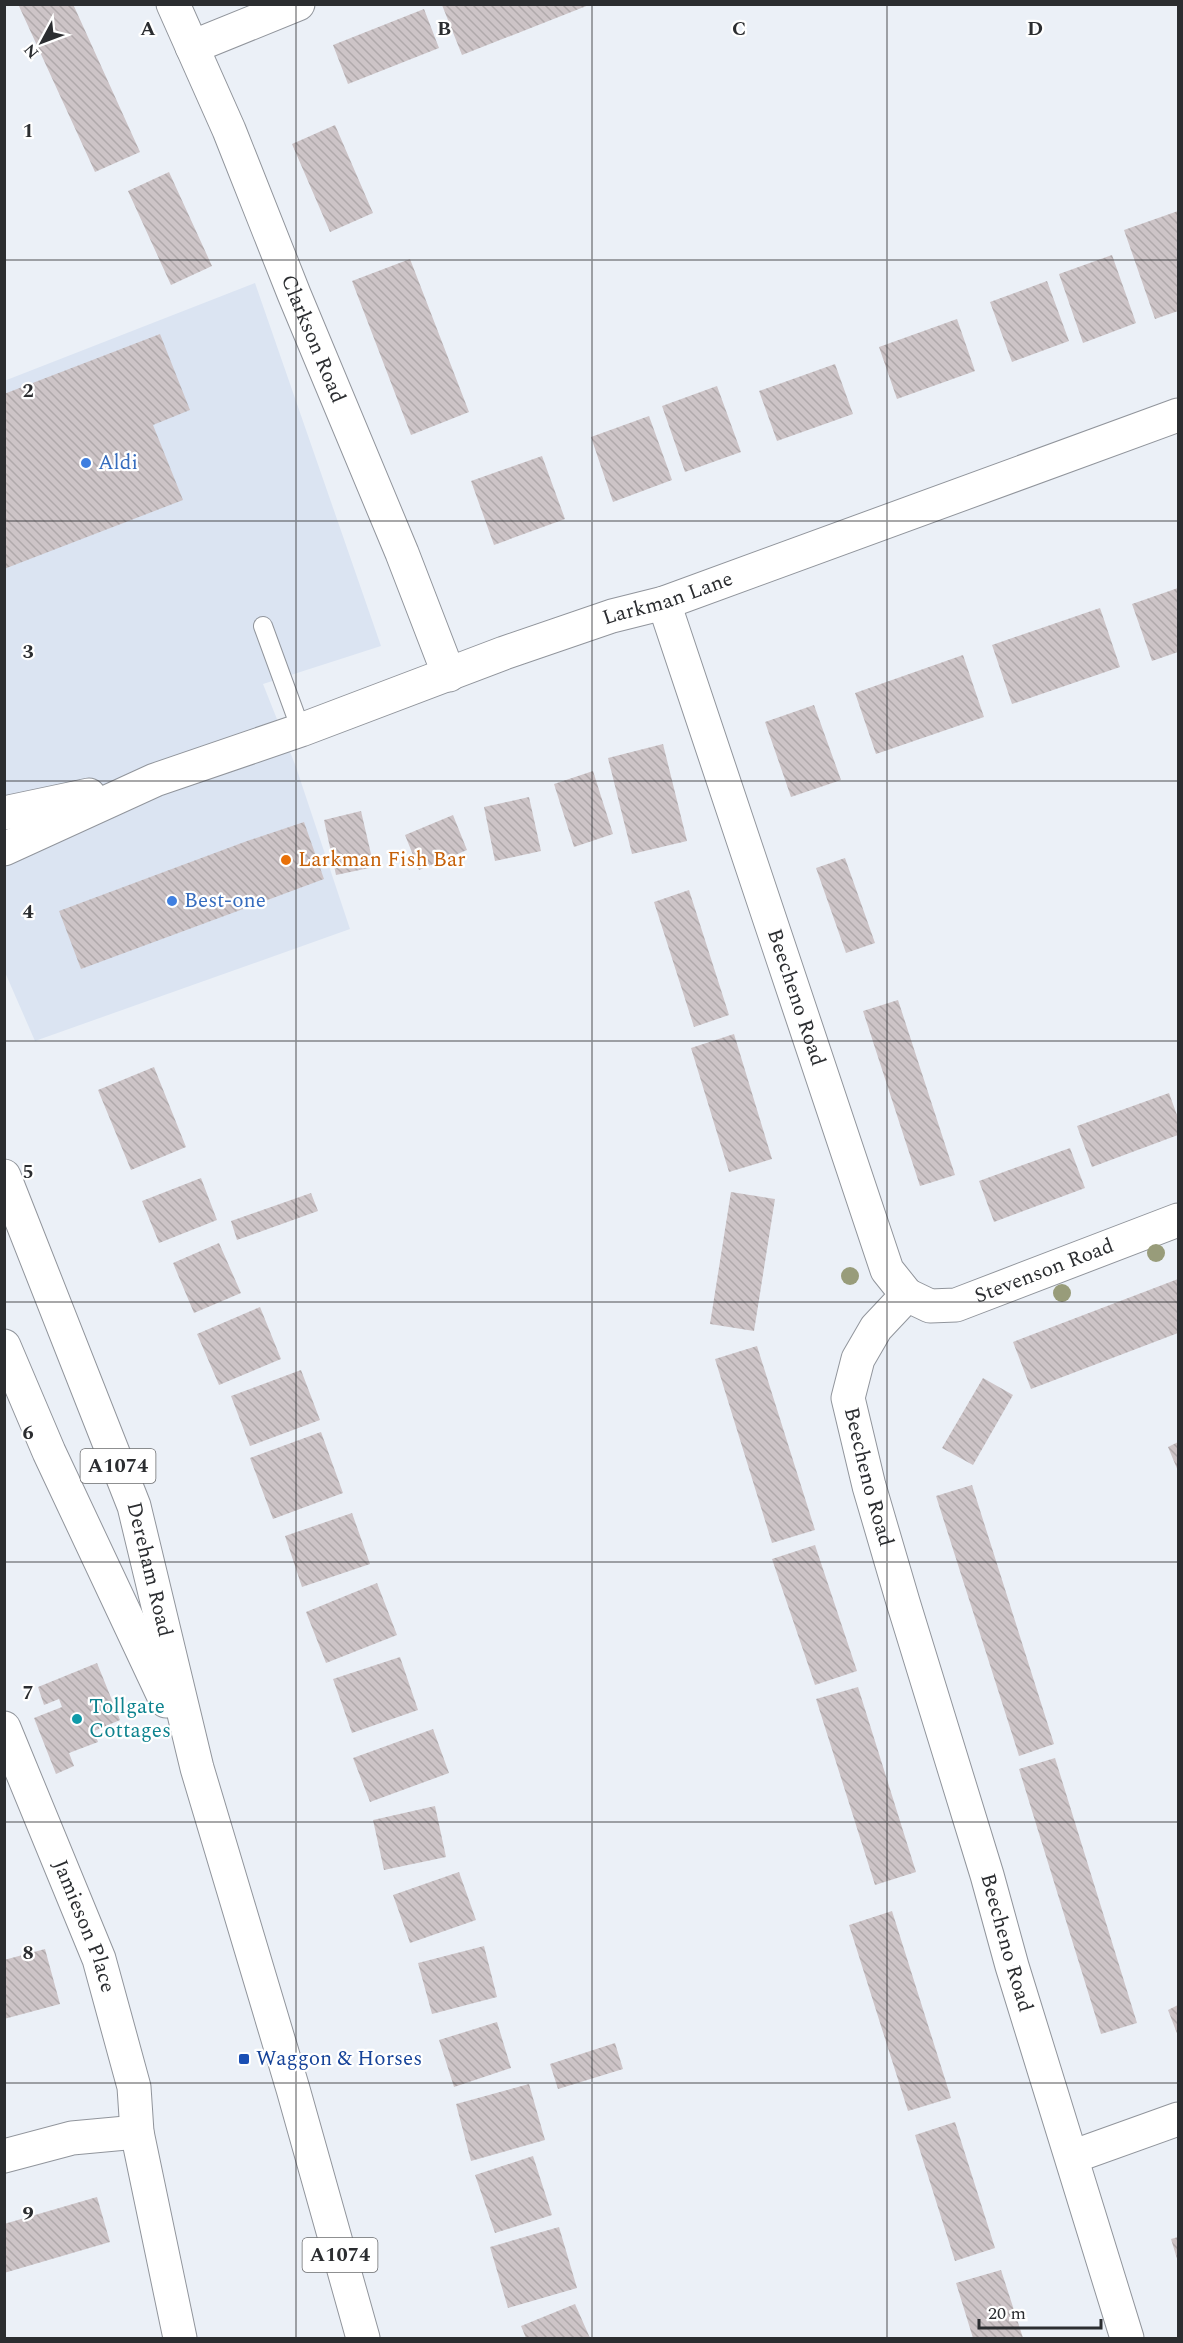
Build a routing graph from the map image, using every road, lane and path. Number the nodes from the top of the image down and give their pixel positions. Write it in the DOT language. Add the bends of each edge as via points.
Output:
graph roads {
  1 [pos="173,4"];
  2 [pos="298,4"];
  3 [pos="192,47"];
  4 [pos="1179,415"];
  5 [pos="664,603"];
  6 [pos="263,626"];
  7 [pos="449,675"];
  8 [pos="301,730"];
  9 [pos="155,780"];
  10 [pos="4,813"];
  11 [pos="4,849"];
  12 [pos="4,1176"];
  13 [pos="1179,1221"];
  14 [pos="907,1295"];
  15 [pos="4,1346"];
  16 [pos="4,1728"];
  17 [pos="197,1768"];
  18 [pos="1179,2119"];
  19 [pos="137,2132"];
  20 [pos="4,2156"];
  21 [pos="1072,2157"];
  22 [pos="180,2338"];
  23 [pos="363,2338"];
  24 [pos="1127,2338"];
  1 -- 3 [label="main road, Clarkson Road"];
  2 -- 3 [label="main road"];
  3 -- 7 [label="main road, Clarkson Road" via="230,130"];
  4 -- 5 [label="main road, Larkman Lane"];
  5 -- 7 [label="main road, Larkman Lane" via="612,616"];
  5 -- 14 [label="main road, Beecheno Road" via="887,1270"];
  6 -- 8 [label="lane"];
  7 -- 8 [label="main road, Larkman Lane"];
  8 -- 9 [label="main road, Larkman Lane"];
  9 -- 10 [label="main road, Larkman Lane"];
  9 -- 11 [label="main road, Larkman Lane"];
  12 -- 17 [label="main road, Dereham Road / A1074" via="134,1506"];
  13 -- 14 [label="main road, Stevenson Road" via="956,1305 930,1306"];
  14 -- 21 [label="main road, Beecheno Road" via="876,1328 858,1359 848,1398 878,1517"];
  15 -- 17 [label="main road, Dereham Road / A1074" via="49,1452"];
  16 -- 19 [label="main road, Jamieson Place" via="99,1959 134,2087"];
  17 -- 23 [label="main road, Dereham Road / A1074"];
  18 -- 21 [label="main road"];
  19 -- 20 [label="main road" via="72,2138"];
  19 -- 22 [label="main road, Jamieson Place"];
  21 -- 24 [label="main road, Beecheno Road"];
}
